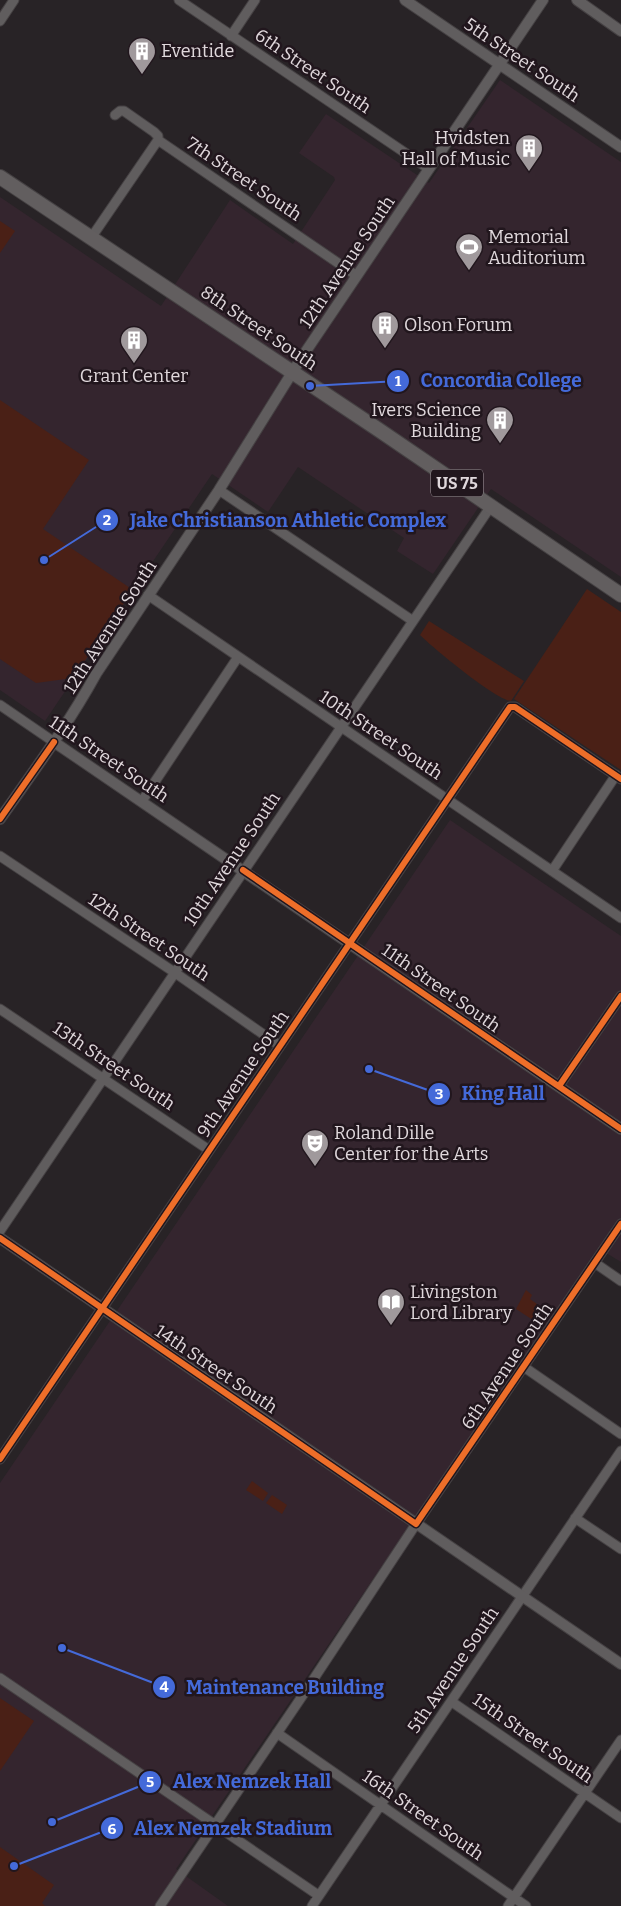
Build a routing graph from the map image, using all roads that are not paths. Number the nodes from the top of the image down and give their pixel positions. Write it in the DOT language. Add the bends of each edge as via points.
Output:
graph roads {
  1 [pos="14,0"];
  2 [pos="179,0"];
  3 [pos="255,0"];
  4 [pos="405,0"];
  5 [pos="543,0"];
  6 [pos="576,0"];
  7 [pos="0,21"];
  8 [pos="621,31"];
  9 [pos="232,36"];
  10 [pos="499,64"];
  11 [pos="115,115"];
  12 [pos="158,140"];
  13 [pos="621,147"];
  14 [pos="429,169"];
  15 [pos="0,177"];
  16 [pos="91,238"];
  17 [pos="357,276"];
  18 [pos="292,373"];
  19 [pos="219,490"];
  20 [pos="491,506"];
  21 [pos="148,595"];
  22 [pos="621,595"];
  23 [pos="413,621"];
  24 [pos="238,657"];
  25 [pos="0,705"];
  26 [pos="341,727"];
  27 [pos="54,742"];
  28 [pos="619,777"];
  29 [pos="447,799"];
  30 [pos="142,800"];
  31 [pos="0,820"];
  32 [pos="0,856"];
  33 [pos="244,870"];
  34 [pos="552,872"];
  35 [pos="621,918"];
  36 [pos="349,943"];
  37 [pos="174,972"];
  38 [pos="621,996"];
  39 [pos="0,1009"];
  40 [pos="280,1046"];
  41 [pos="102,1078"];
  42 [pos="559,1086"];
  43 [pos="621,1129"];
  44 [pos="209,1150"];
  45 [pos="621,1224"];
  46 [pos="0,1230"];
  47 [pos="0,1238"];
  48 [pos="595,1263"];
  49 [pos="621,1281"];
  50 [pos="102,1308"];
  51 [pos="524,1367"];
  52 [pos="621,1434"];
  53 [pos="621,1451"];
  54 [pos="0,1459"];
  55 [pos="575,1518"];
  56 [pos="416,1524"];
  57 [pos="621,1549"];
  58 [pos="522,1596"];
  59 [pos="621,1664"];
  60 [pos="0,1678"];
  61 [pos="452,1702"];
  62 [pos="277,1733"];
  63 [pos="621,1740"];
  64 [pos="584,1794"];
  65 [pos="380,1805"];
  66 [pos="621,1818"];
  67 [pos="215,1825"];
  68 [pos="318,1895"];
  69 [pos="514,1898"];
  70 [pos="160,1906"];
  71 [pos="312,1906"];
  72 [pos="508,1906"];
  73 [pos="526,1906"];
  1 -- 7 [label="street"];
  2 -- 9 [label="street, 6th Street South"];
  3 -- 9 [label="street"];
  4 -- 10 [label="street, 5th Street South"];
  5 -- 10 [label="street, 12th Avenue South"];
  6 -- 8 [label="street"];
  9 -- 14 [label="street, 6th Street South"];
  10 -- 13 [label="street, 5th Street South"];
  10 -- 14 [label="street, 12th Avenue South"];
  11 -- 12 [label="street, 7th Street South" via="124,111 154,132"];
  12 -- 16 [label="street"];
  12 -- 17 [label="street, 7th Street South"];
  14 -- 17 [label="street, 12th Avenue South"];
  15 -- 16 [label="main road, 8th Street South / US 75"];
  16 -- 18 [label="main road, 8th Street South / US 75"];
  17 -- 18 [label="street, 12th Avenue South"];
  18 -- 19 [label="street, 12th Avenue South"];
  18 -- 20 [label="main road, 8th Street South / US 75"];
  19 -- 21 [label="street, 12th Avenue South"];
  19 -- 23 [label="street"];
  20 -- 22 [label="main road, 8th Street South / US 75"];
  20 -- 23 [label="street, 10th Avenue South"];
  21 -- 24 [label="street, 10th Street South"];
  21 -- 27 [label="street, 12th Avenue South"];
  23 -- 26 [label="street, 10th Avenue South"];
  24 -- 26 [label="street, 10th Street South"];
  24 -- 30 [label="street"];
  25 -- 27 [label="street, 11th Street South"];
  26 -- 29 [label="street, 10th Street South"];
  26 -- 33 [label="street, 10th Avenue South"];
  27 -- 30 [label="street, 11th Street South"];
  27 -- 31 [label="street, 12th Avenue South"];
  28 -- 29 [label="street, 9th Avenue South" via="515,707 510,707"];
  28 -- 34 [label="street"];
  29 -- 34 [label="street, 10th Street South"];
  29 -- 36 [label="street, 9th Avenue South"];
  30 -- 33 [label="street, 11th Street South"];
  32 -- 37 [label="street, 12th Street South"];
  33 -- 36 [label="street, 11th Street South"];
  33 -- 37 [label="street, 10th Avenue South"];
  34 -- 35 [label="street, 10th Street South"];
  36 -- 40 [label="street, 9th Avenue South"];
  36 -- 42 [label="street, 11th Street South"];
  37 -- 40 [label="street, 12th Street South"];
  37 -- 41 [label="street, 10th Avenue South"];
  38 -- 42 [label="street"];
  39 -- 41 [label="street, 13th Street South"];
  40 -- 44 [label="street, 9th Avenue South"];
  41 -- 44 [label="street, 13th Street South"];
  41 -- 46 [label="street, 10th Avenue South"];
  42 -- 43 [label="street, 11th Street South"];
  44 -- 50 [label="street, 9th Avenue South"];
  45 -- 48 [label="street, 6th Avenue South"];
  47 -- 50 [label="street, 14th Street South"];
  48 -- 49 [label="street"];
  48 -- 51 [label="street, 6th Avenue South"];
  50 -- 54 [label="street, 9th Avenue South"];
  50 -- 56 [label="street, 14th Street South"];
  51 -- 52 [label="street"];
  51 -- 56 [label="street, 6th Avenue South"];
  53 -- 55 [label="street, 5th Avenue South"];
  55 -- 57 [label="street"];
  55 -- 58 [label="street, 5th Avenue South"];
  56 -- 58 [label="street, 14th Street South"];
  56 -- 62 [label="street, 6th Avenue South"];
  58 -- 59 [label="street, 14th Street South"];
  58 -- 61 [label="street, 5th Avenue South"];
  60 -- 67 [label="street"];
  61 -- 64 [label="street, 15th Street South"];
  61 -- 65 [label="street, 5th Avenue South"];
  62 -- 65 [label="street, 16th Street South"];
  62 -- 67 [label="street, 6th Avenue South"];
  63 -- 64 [label="street"];
  64 -- 66 [label="street, 15th Street South"];
  64 -- 69 [label="street"];
  65 -- 68 [label="street, 5th Avenue South"];
  65 -- 69 [label="street, 16th Street South"];
  67 -- 68 [label="street"];
  67 -- 70 [label="street, 6th Avenue South"];
  68 -- 71 [label="street, 5th Avenue South"];
  69 -- 72 [label="street"];
  69 -- 73 [label="street, 16th Street South"];
}
